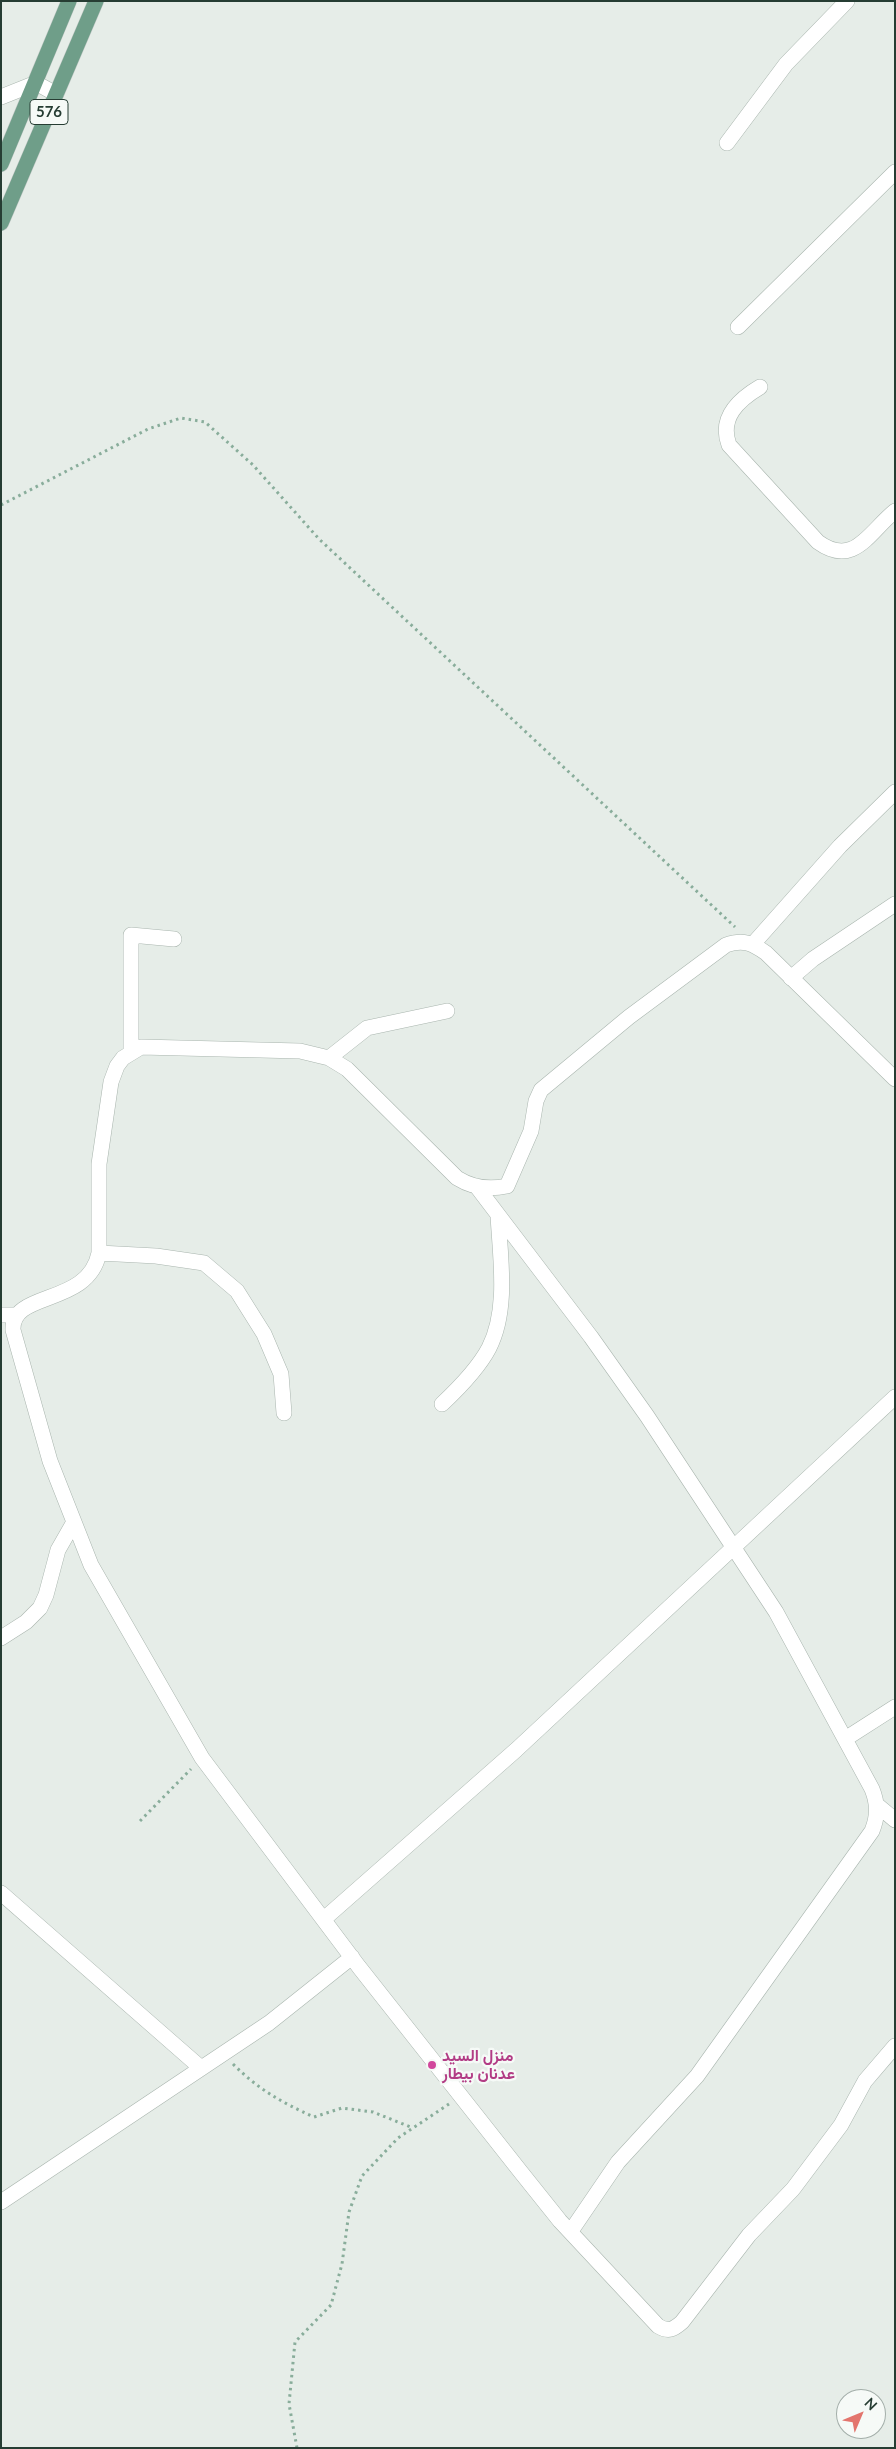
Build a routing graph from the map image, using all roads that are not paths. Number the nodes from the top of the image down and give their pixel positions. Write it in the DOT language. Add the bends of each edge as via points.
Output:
graph roads {
  1 [pos="69,1"];
  2 [pos="96,1"];
  3 [pos="847,1"];
  4 [pos="36,83"];
  5 [pos="56,94"];
  6 [pos="1,97"];
  7 [pos="727,143"];
  8 [pos="1,164"];
  9 [pos="895,172"];
  10 [pos="1,223"];
  11 [pos="738,327"];
  12 [pos="760,387"];
  13 [pos="895,510"];
  14 [pos="895,792"];
  15 [pos="895,904"];
  16 [pos="174,939"];
  17 [pos="753,944"];
  18 [pos="791,978"];
  19 [pos="447,1011"];
  20 [pos="131,1052"];
  21 [pos="328,1058"];
  22 [pos="895,1079"];
  23 [pos="477,1187"];
  24 [pos="498,1214"];
  25 [pos="99,1253"];
  26 [pos="9,1315"];
  27 [pos="895,1397"];
  28 [pos="442,1404"];
  29 [pos="284,1414"];
  30 [pos="74,1522"];
  31 [pos="732,1547"];
  32 [pos="1,1638"];
  33 [pos="895,1706"];
  34 [pos="845,1739"];
  35 [pos="877,1805"];
  36 [pos="895,1820"];
  37 [pos="1,1893"];
  38 [pos="324,1919"];
  39 [pos="352,1957"];
  40 [pos="895,2046"];
  41 [pos="201,2068"];
  42 [pos="1,2202"];
  43 [pos="571,2232"];
  1 -- 4 [label="main road, 576"];
  2 -- 5 [label="main road, 576"];
  3 -- 7 [label="street" via="786,64"];
  4 -- 5 [label="street"];
  4 -- 6 [label="street"];
  4 -- 8 [label="main road, 576"];
  5 -- 10 [label="main road, 576"];
  9 -- 11 [label="street"];
  12 -- 13 [label="street" via="732,410 726,427 727,439 736,454 818,542 835,551 854,549"];
  14 -- 17 [label="street" via="840,846"];
  15 -- 18 [label="street" via="813,959"];
  16 -- 20 [label="street" via="131,935"];
  17 -- 18 [label="street"];
  17 -- 23 [label="street" via="736,942 726,946 630,1017 541,1090 531,1130 508,1186"];
  18 -- 22 [label="street"];
  19 -- 21 [label="street" via="367,1028"];
  20 -- 21 [label="street" via="141,1047 300,1050"];
  20 -- 25 [label="street" via="117,1066 111,1082 98,1164"];
  21 -- 23 [label="street" via="347,1069 451,1172"];
  23 -- 24 [label="street"];
  24 -- 28 [label="street" via="501,1273 499,1314 492,1339 472,1373"];
  24 -- 31 [label="street" via="647,1416"];
  25 -- 26 [label="street" via="85,1280"];
  25 -- 29 [label="street" via="204,1263 237,1291 264,1334 281,1374"];
  26 -- 30 [label="street" via="50,1461"];
  27 -- 31 [label="street"];
  30 -- 32 [label="street" via="58,1550 40,1608 26,1622"];
  30 -- 38 [label="street" via="91,1564 202,1758"];
  31 -- 34 [label="street" via="776,1612"];
  31 -- 38 [label="street" via="516,1750"];
  33 -- 34 [label="street"];
  34 -- 35 [label="street"];
  35 -- 36 [label="street"];
  35 -- 43 [label="street" via="872,1831 787,1952 697,2076 618,2162"];
  37 -- 41 [label="street"];
  38 -- 39 [label="street"];
  39 -- 41 [label="street" via="269,2023"];
  39 -- 43 [label="street"];
  40 -- 43 [label="street" via="865,2081 841,2125 794,2189 749,2235 677,2327 666,2330 658,2326"];
  41 -- 42 [label="street"];
}
